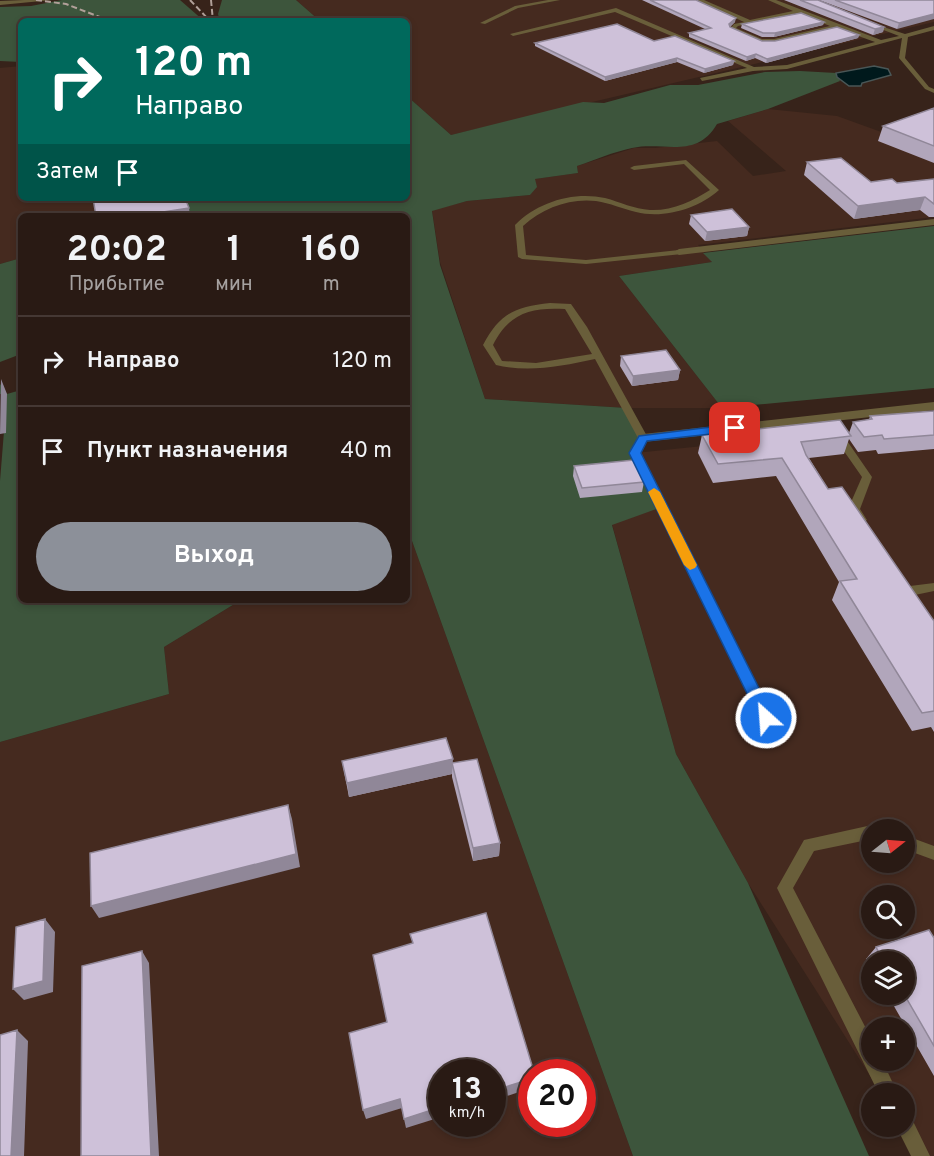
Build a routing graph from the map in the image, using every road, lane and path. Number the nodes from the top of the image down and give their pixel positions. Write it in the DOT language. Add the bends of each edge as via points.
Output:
graph roads {
  1 [pos="49,0"];
  2 [pos="557,0"];
  3 [pos="700,0"];
  4 [pos="771,0"];
  5 [pos="0,3"];
  6 [pos="798,11"];
  7 [pos="863,21"];
  8 [pos="749,22"];
  9 [pos="483,23"];
  10 [pos="837,26"];
  11 [pos="934,28"];
  12 [pos="513,34"];
  13 [pos="905,36"];
  14 [pos="880,42"];
  15 [pos="753,69"];
  16 [pos="702,79"];
  17 [pos="934,91"];
  18 [pos="634,168"];
  19 [pos="934,222"];
  20 [pos="679,252"];
  21 [pos="598,356"];
  22 [pos="934,406"];
  23 [pos="827,418"];
  24 [pos="643,438"];
  25 [pos="867,528"];
  26 [pos="934,587"];
  27 [pos="910,591"];
  28 [pos="766,718"];
  29 [pos="861,834"];
  30 [pos="915,846"];
  31 [pos="934,853"];
  32 [pos="861,1038"];
  33 [pos="911,1137"];
  34 [pos="921,1156"];
  1 -- 5 [label="lane"];
  2 -- 9 [label="lane" via="517,7"];
  3 -- 8 [label="lane"];
  4 -- 6 [label="lane"];
  6 -- 8 [label="lane"];
  6 -- 10 [label="lane"];
  7 -- 13 [label="lane"];
  8 -- 10 [label="lane" via="733,29 761,41"];
  10 -- 14 [label="lane"];
  11 -- 13 [label="lane"];
  12 -- 15 [label="lane" via="616,10"];
  13 -- 14 [label="lane"];
  13 -- 17 [label="lane" via="902,58"];
  14 -- 15 [label="lane" via="787,67"];
  15 -- 16 [label="lane"];
  18 -- 20 [label="lane" via="686,162 715,190 702,199 658,213 596,199 556,203 532,213 519,225 522,257 586,262"];
  19 -- 20 [label="street"];
  21 -- 21 [label="lane" via="521,368 499,363 488,345 498,327 517,314 550,304 568,306"];
  21 -- 24 [label="lane"];
  22 -- 23 [label="street"];
  23 -- 24 [label="street"];
  23 -- 25 [label="lane" via="867,477 854,509"];
  24 -- 28 [label="lane" via="635,453"];
  26 -- 27 [label="lane"];
  29 -- 32 [label="lane" via="809,845 785,888"];
  30 -- 31 [label="lane"];
  33 -- 34 [label="lane"];
}
